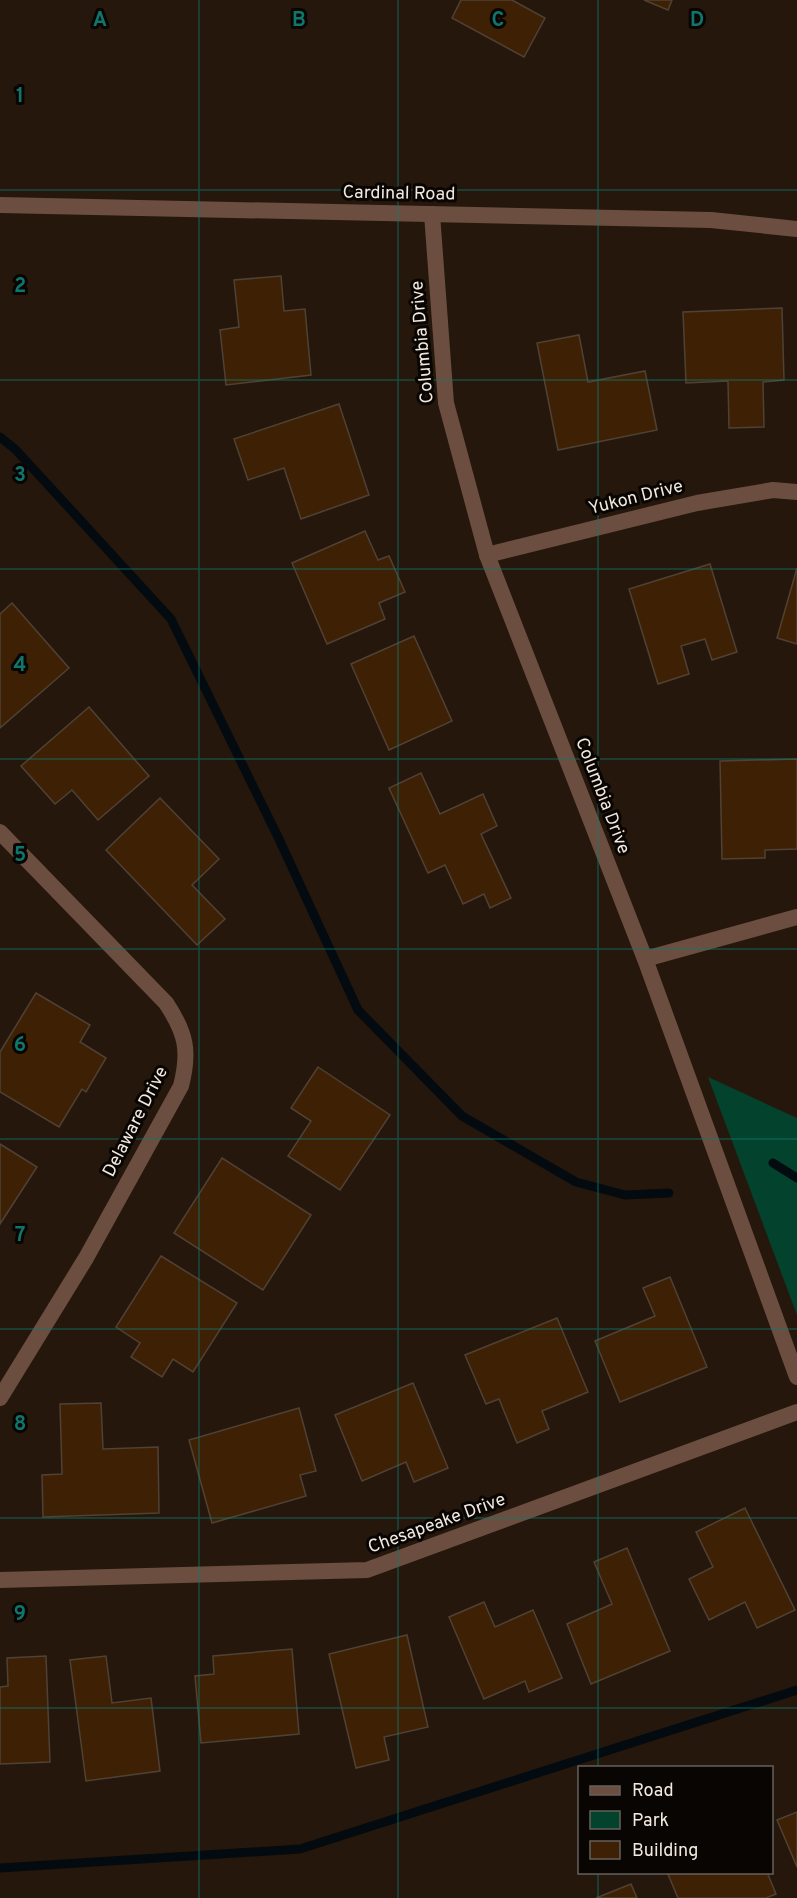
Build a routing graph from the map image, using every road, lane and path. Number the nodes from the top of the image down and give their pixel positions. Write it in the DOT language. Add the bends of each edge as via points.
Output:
graph roads {
  1 [pos="0,205"];
  2 [pos="432,214"];
  3 [pos="797,229"];
  4 [pos="797,492"];
  5 [pos="487,555"];
  6 [pos="0,832"];
  7 [pos="797,917"];
  8 [pos="645,959"];
  9 [pos="797,1377"];
  10 [pos="0,1398"];
  11 [pos="797,1412"];
  12 [pos="0,1580"];
  1 -- 2 [label="street, Cardinal Road"];
  2 -- 3 [label="street, Cardinal Road" via="711,220"];
  2 -- 5 [label="street, Columbia Drive" via="446,403"];
  4 -- 5 [label="street, Yukon Drive" via="773,490 697,503"];
  5 -- 8 [label="street, Columbia Drive"];
  6 -- 10 [label="street, Delaware Drive" via="166,1003 179,1022 186,1065 181,1086 86,1258"];
  7 -- 8 [label="street"];
  8 -- 9 [label="street, Columbia Drive"];
  11 -- 12 [label="street, Chesapeake Drive" via="367,1570"];
}
